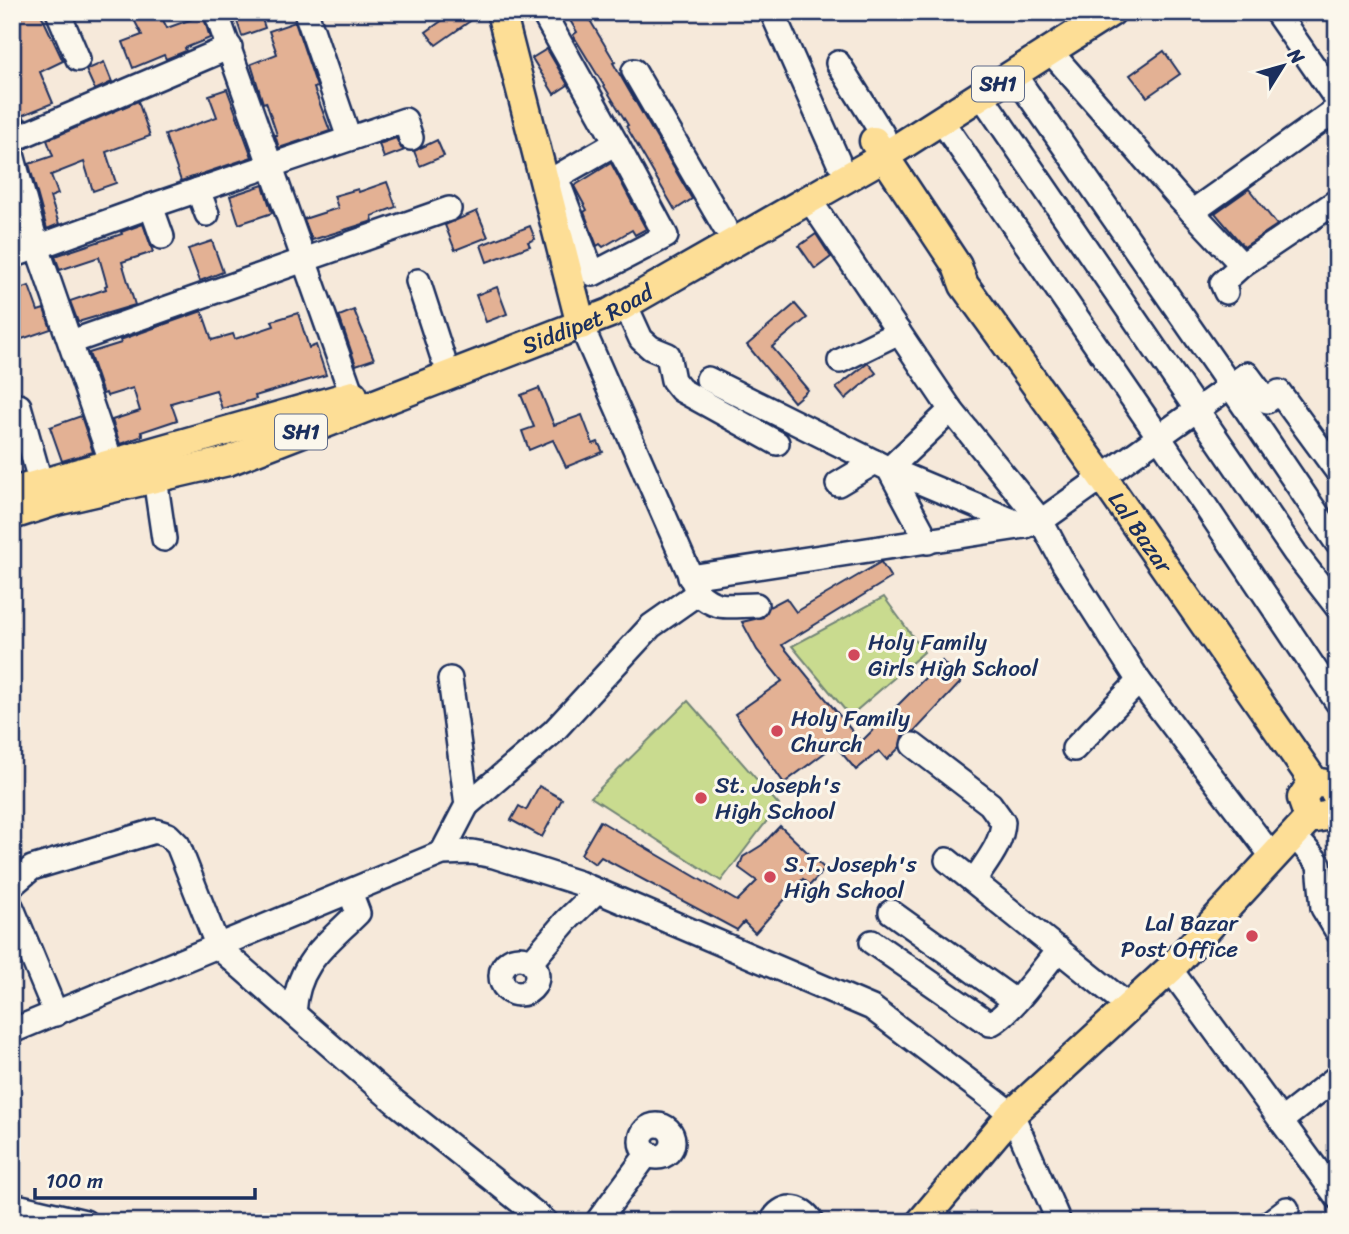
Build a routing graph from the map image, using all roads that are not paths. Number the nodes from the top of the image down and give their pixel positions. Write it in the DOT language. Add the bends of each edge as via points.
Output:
graph roads {
  1 [pos="58,12"];
  2 [pos="216,12"];
  3 [pos="306,12"];
  4 [pos="501,12"];
  5 [pos="772,12"];
  6 [pos="1077,12"];
  7 [pos="1111,12"];
  8 [pos="1276,12"];
  9 [pos="546,18"];
  10 [pos="230,47"];
  11 [pos="1050,51"];
  12 [pos="78,59"];
  13 [pos="838,63"];
  14 [pos="634,71"];
  15 [pos="1014,74"];
  16 [pos="981,95"];
  17 [pos="1337,100"];
  18 [pos="1337,109"];
  19 [pos="941,120"];
  20 [pos="349,138"];
  21 [pos="411,138"];
  22 [pos="12,140"];
  23 [pos="616,143"];
  24 [pos="876,148"];
  25 [pos="12,154"];
  26 [pos="838,161"];
  27 [pos="272,164"];
  28 [pos="551,180"];
  29 [pos="198,190"];
  30 [pos="809,199"];
  31 [pos="1337,201"];
  32 [pos="151,206"];
  33 [pos="449,209"];
  34 [pos="1192,212"];
  35 [pos="207,214"];
  36 [pos="724,226"];
  37 [pos="162,237"];
  38 [pos="37,247"];
  39 [pos="12,256"];
  40 [pos="302,259"];
  41 [pos="1242,265"];
  42 [pos="418,281"];
  43 [pos="1226,292"];
  44 [pos="625,304"];
  45 [pos="580,316"];
  46 [pos="898,331"];
  47 [pos="71,342"];
  48 [pos="443,358"];
  49 [pos="840,360"];
  50 [pos="708,379"];
  51 [pos="1231,387"];
  52 [pos="352,395"];
  53 [pos="19,406"];
  54 [pos="951,410"];
  55 [pos="1198,410"];
  56 [pos="1159,437"];
  57 [pos="777,443"];
  58 [pos="112,464"];
  59 [pos="882,466"];
  60 [pos="1337,471"];
  61 [pos="155,478"];
  62 [pos="1103,478"];
  63 [pos="41,484"];
  64 [pos="838,484"];
  65 [pos="12,492"];
  66 [pos="12,515"];
  67 [pos="1033,524"];
  68 [pos="164,539"];
  69 [pos="928,542"];
  70 [pos="1337,543"];
  71 [pos="694,585"];
  72 [pos="756,605"];
  73 [pos="1337,607"];
  74 [pos="450,680"];
  75 [pos="1139,681"];
  76 [pos="1337,702"];
  77 [pos="913,746"];
  78 [pos="1074,749"];
  79 [pos="1331,791"];
  80 [pos="467,805"];
  81 [pos="1337,806"];
  82 [pos="1302,825"];
  83 [pos="442,853"];
  84 [pos="1272,856"];
  85 [pos="947,860"];
  86 [pos="1328,869"];
  87 [pos="974,881"];
  88 [pos="12,885"];
  89 [pos="597,891"];
  90 [pos="350,892"];
  91 [pos="12,908"];
  92 [pos="891,912"];
  93 [pos="1337,931"];
  94 [pos="872,942"];
  95 [pos="218,947"];
  96 [pos="1059,949"];
  97 [pos="531,962"];
  98 [pos="1170,969"];
  99 [pos="1015,1002"];
  100 [pos="1127,1005"];
  101 [pos="294,1013"];
  102 [pos="56,1014"];
  103 [pos="12,1031"];
  104 [pos="1337,1077"];
  105 [pos="1012,1114"];
  106 [pos="1282,1120"];
  107 [pos="648,1153"];
  108 [pos="1337,1197"];
  109 [pos="12,1205"];
  110 [pos="85,1222"];
  111 [pos="546,1222"];
  112 [pos="597,1222"];
  113 [pos="772,1222"];
  114 [pos="812,1222"];
  115 [pos="921,1222"];
  116 [pos="1059,1222"];
  1 -- 12 [label="street"];
  2 -- 10 [label="street"];
  3 -- 20 [label="street"];
  4 -- 28 [label="main road"];
  5 -- 26 [label="street"];
  6 -- 24 [label="main road, Siddipet Road / SH1"];
  7 -- 11 [label="main road, Siddipet Road / SH1"];
  8 -- 17 [label="street"];
  9 -- 23 [label="street"];
  10 -- 22 [label="street"];
  10 -- 27 [label="street"];
  11 -- 15 [label="main road, Siddipet Road / SH1"];
  11 -- 34 [label="street"];
  13 -- 24 [label="street"];
  14 -- 36 [label="street"];
  15 -- 16 [label="main road, Siddipet Road / SH1"];
  15 -- 51 [label="street"];
  16 -- 19 [label="main road, Siddipet Road / SH1"];
  16 -- 55 [label="street"];
  18 -- 34 [label="street"];
  19 -- 24 [label="main road, Siddipet Road / SH1"];
  19 -- 56 [label="street"];
  20 -- 21 [label="street" via="405,120"];
  20 -- 27 [label="street"];
  23 -- 28 [label="street"];
  23 -- 28 [label="street" via="666,236 593,274"];
  24 -- 26 [label="main road, Siddipet Road / SH1"];
  24 -- 30 [label="main road, Siddipet Road / SH1"];
  24 -- 62 [label="main road, Lal Bazar" via="957,266 964,285"];
  25 -- 38 [label="street"];
  26 -- 36 [label="main road, Siddipet Road / SH1"];
  27 -- 29 [label="street"];
  27 -- 40 [label="street"];
  28 -- 45 [label="main road"];
  29 -- 32 [label="street"];
  29 -- 35 [label="street"];
  30 -- 44 [label="main road, Siddipet Road / SH1"];
  30 -- 46 [label="street"];
  31 -- 41 [label="street"];
  32 -- 37 [label="street"];
  32 -- 38 [label="street"];
  33 -- 40 [label="street"];
  34 -- 41 [label="street"];
  36 -- 45 [label="main road, Siddipet Road / SH1" via="601,296"];
  38 -- 39 [label="street"];
  38 -- 47 [label="street"];
  40 -- 47 [label="street"];
  40 -- 52 [label="street"];
  41 -- 43 [label="street" via="1222,283"];
  42 -- 48 [label="street"];
  44 -- 45 [label="main road, Siddipet Road / SH1"];
  44 -- 57 [label="street" via="641,339 668,355 673,380 681,390"];
  45 -- 48 [label="main road, Siddipet Road / SH1"];
  45 -- 61 [label="main road, Siddipet Road / SH1" via="228,461"];
  45 -- 71 [label="street"];
  46 -- 49 [label="street"];
  46 -- 54 [label="street"];
  47 -- 58 [label="street"];
  48 -- 52 [label="main road, Siddipet Road / SH1"];
  50 -- 59 [label="street"];
  51 -- 55 [label="street"];
  51 -- 60 [label="street" via="1247,374 1267,401 1279,392"];
  51 -- 70 [label="street"];
  52 -- 58 [label="main road, Siddipet Road / SH1"];
  53 -- 63 [label="street"];
  54 -- 59 [label="street"];
  54 -- 67 [label="street"];
  55 -- 56 [label="street"];
  55 -- 73 [label="street"];
  56 -- 62 [label="street"];
  56 -- 76 [label="street"];
  58 -- 63 [label="main road, Siddipet Road / SH1"];
  59 -- 64 [label="street"];
  59 -- 67 [label="street"];
  59 -- 69 [label="street"];
  61 -- 66 [label="main road, Siddipet Road / SH1"];
  61 -- 68 [label="street"];
  62 -- 67 [label="street"];
  62 -- 79 [label="main road, Lal Bazar"];
  63 -- 65 [label="main road, Siddipet Road / SH1"];
  67 -- 69 [label="street"];
  67 -- 75 [label="street" via="1072,575"];
  69 -- 71 [label="street"];
  71 -- 72 [label="street" via="707,602 717,606"];
  71 -- 80 [label="street" via="553,732"];
  74 -- 80 [label="street"];
  75 -- 78 [label="street"];
  75 -- 84 [label="street"];
  77 -- 87 [label="street" via="990,804 1003,822 998,846"];
  79 -- 82 [label="main road" via="1306,789"];
  80 -- 83 [label="street"];
  81 -- 82 [label="main road" via="1325,817"];
  82 -- 84 [label="main road"];
  82 -- 86 [label="street"];
  83 -- 89 [label="street" via="494,856"];
  83 -- 90 [label="street"];
  84 -- 98 [label="main road"];
  85 -- 87 [label="street"];
  86 -- 93 [label="street" via="1323,908"];
  87 -- 96 [label="street"];
  88 -- 95 [label="street" via="32,868 155,831 178,845"];
  89 -- 97 [label="street"];
  89 -- 105 [label="street" via="872,1007"];
  90 -- 95 [label="street"];
  90 -- 101 [label="street" via="358,913 305,968 295,993"];
  91 -- 102 [label="street"];
  92 -- 99 [label="street"];
  94 -- 99 [label="street" via="990,1024"];
  95 -- 101 [label="street"];
  95 -- 102 [label="street"];
  96 -- 99 [label="street"];
  96 -- 100 [label="street"];
  98 -- 100 [label="main road"];
  98 -- 106 [label="street"];
  100 -- 105 [label="main road"];
  101 -- 111 [label="street" via="395,1102"];
  102 -- 103 [label="street"];
  104 -- 106 [label="street"];
  105 -- 115 [label="main road"];
  105 -- 116 [label="street"];
  106 -- 108 [label="street"];
  107 -- 112 [label="street"];
  109 -- 110 [label="street"];
  113 -- 114 [label="street" via="780,1211 794,1208"];
}
